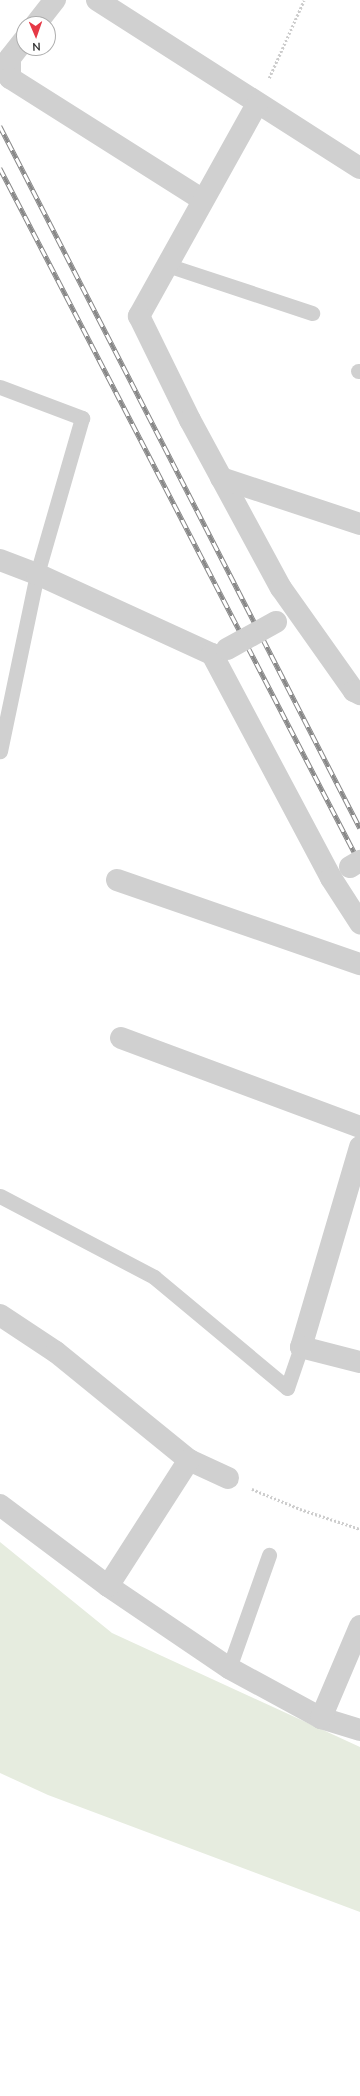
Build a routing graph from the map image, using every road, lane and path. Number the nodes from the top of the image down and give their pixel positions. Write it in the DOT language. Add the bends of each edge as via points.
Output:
graph roads {
  1 [pos="55,0"];
  2 [pos="97,0"];
  3 [pos="304,0"];
  4 [pos="42,16"];
  5 [pos="16,50"];
  6 [pos="257,104"];
  7 [pos="360,168"];
  8 [pos="203,200"];
  9 [pos="167,265"];
  10 [pos="312,313"];
  11 [pos="0,387"];
  12 [pos="221,478"];
  13 [pos="360,524"];
  14 [pos="0,560"];
  15 [pos="38,574"];
  16 [pos="296,610"];
  17 [pos="219,652"];
  18 [pos="360,694"];
  19 [pos="0,751"];
  20 [pos="355,864"];
  21 [pos="331,878"];
  22 [pos="117,880"];
  23 [pos="360,923"];
  24 [pos="360,964"];
  25 [pos="121,1038"];
  26 [pos="360,1127"];
  27 [pos="360,1147"];
  28 [pos="0,1196"];
  29 [pos="0,1316"];
  30 [pos="301,1347"];
  31 [pos="360,1362"];
  32 [pos="189,1460"];
  33 [pos="228,1478"];
  34 [pos="0,1505"];
  35 [pos="360,1529"];
  36 [pos="269,1555"];
  37 [pos="108,1586"];
  38 [pos="360,1626"];
  39 [pos="229,1668"];
  40 [pos="321,1718"];
  41 [pos="360,1730"];
  1 -- 4 [label="street"];
  2 -- 6 [label="street"];
  3 -- 6 [label="path"];
  5 -- 8 [label="street" via="10,58 10,78"];
  6 -- 7 [label="street"];
  6 -- 8 [label="street"];
  8 -- 9 [label="street"];
  9 -- 10 [label="lane"];
  9 -- 12 [label="street" via="139,316"];
  11 -- 15 [label="lane" via="82,418"];
  12 -- 13 [label="street"];
  12 -- 16 [label="street"];
  14 -- 15 [label="street"];
  15 -- 17 [label="street"];
  15 -- 19 [label="lane"];
  16 -- 17 [label="street, bridge"];
  16 -- 18 [label="street" via="354,691"];
  17 -- 21 [label="street"];
  20 -- 21 [label="street"];
  21 -- 23 [label="street"];
  22 -- 24 [label="street"];
  25 -- 26 [label="street"];
  27 -- 30 [label="street"];
  28 -- 30 [label="lane" via="154,1277 287,1388"];
  29 -- 32 [label="street" via="56,1352"];
  30 -- 31 [label="street"];
  32 -- 33 [label="street"];
  32 -- 37 [label="street"];
  33 -- 35 [label="path" via="300,1509"];
  34 -- 37 [label="street"];
  36 -- 39 [label="lane"];
  37 -- 39 [label="street"];
  38 -- 40 [label="street"];
  39 -- 40 [label="street"];
  40 -- 41 [label="street"];
}
